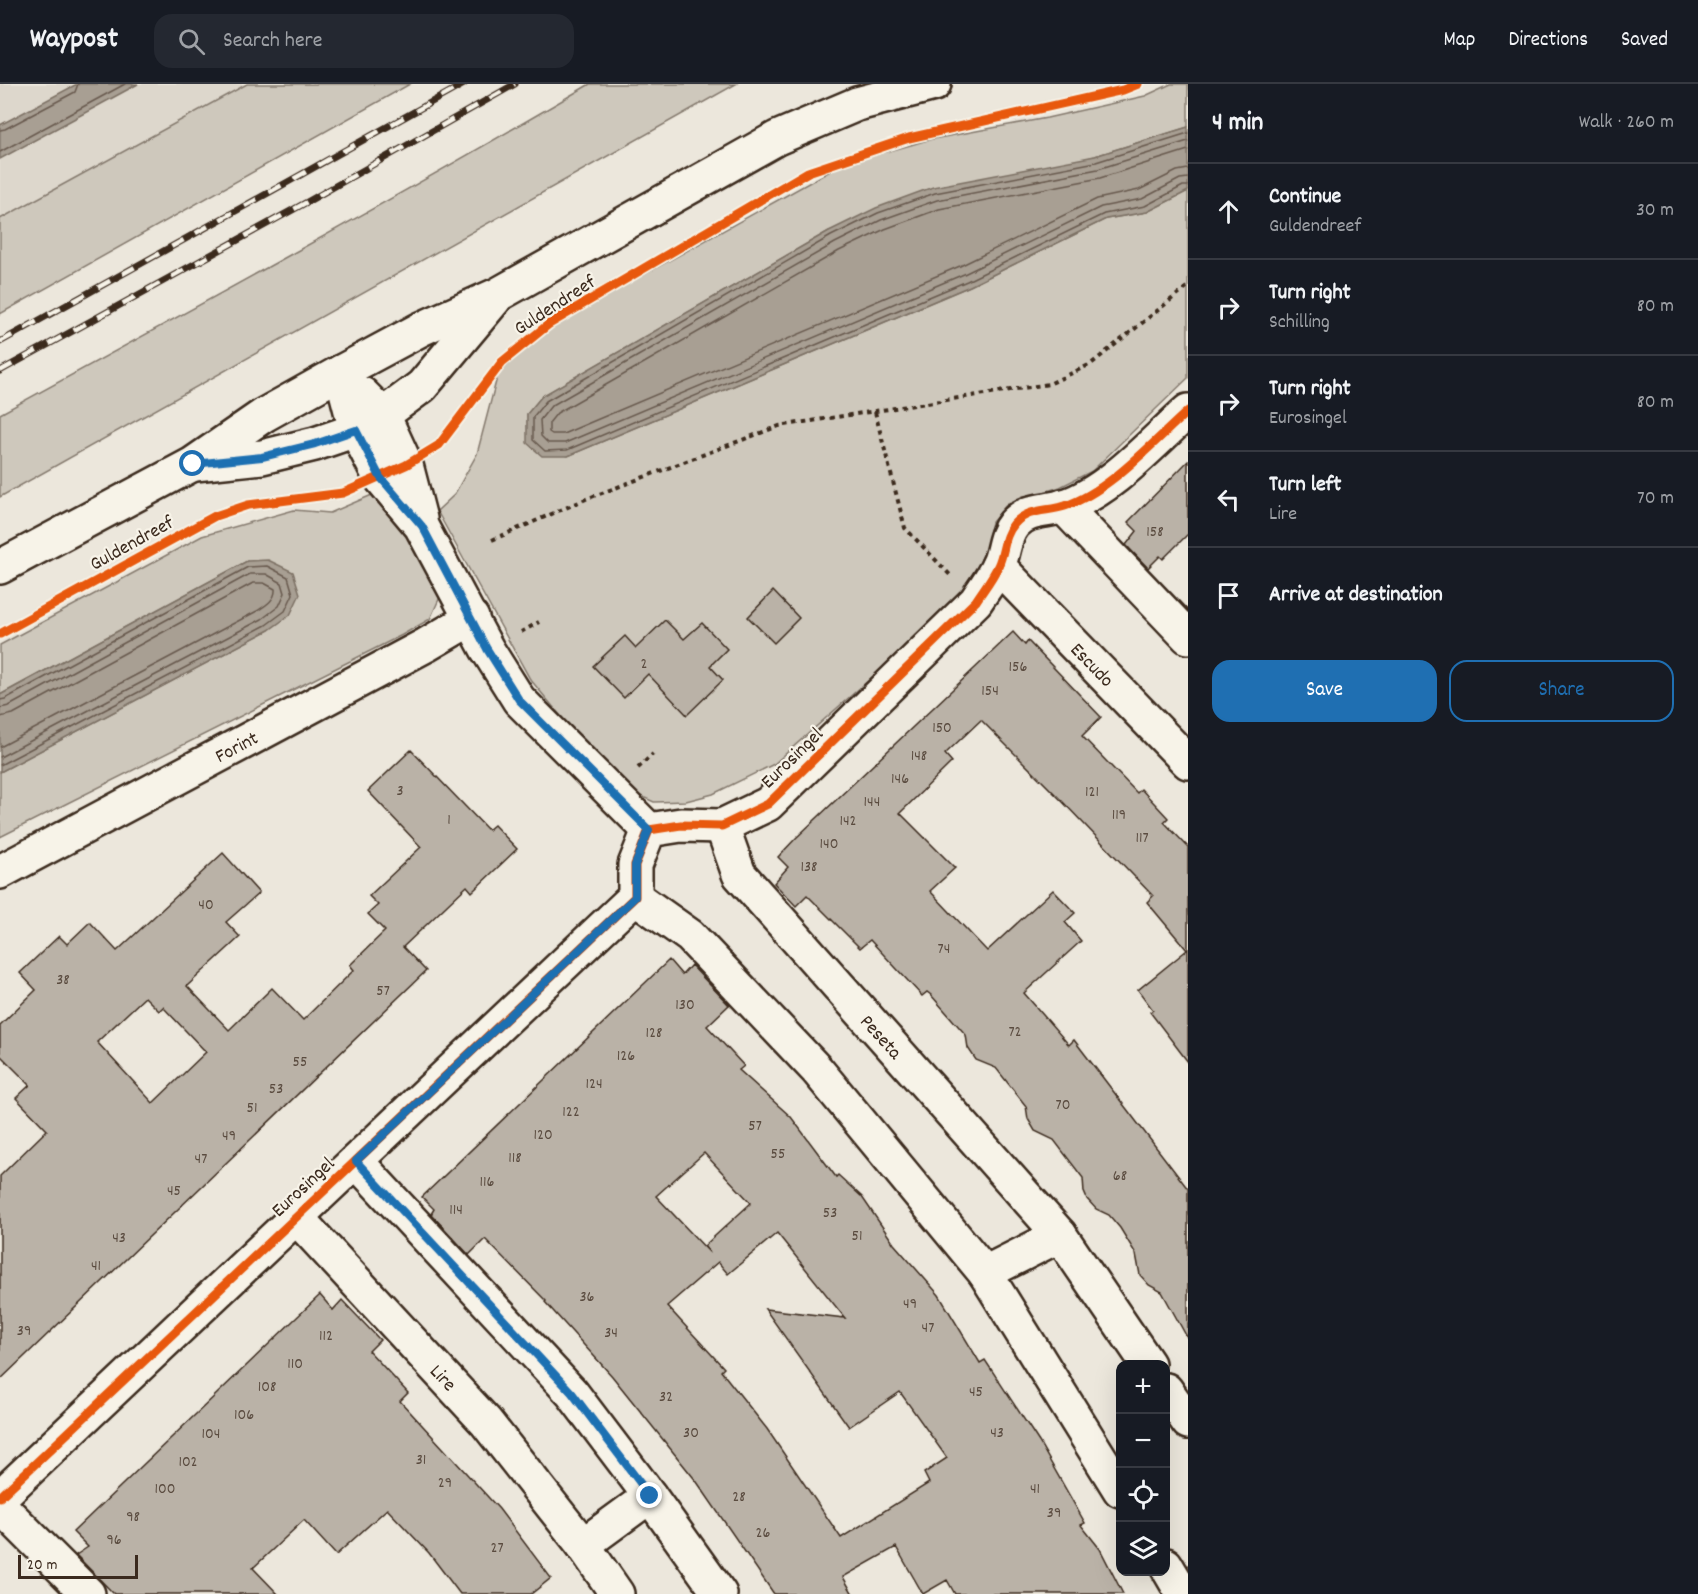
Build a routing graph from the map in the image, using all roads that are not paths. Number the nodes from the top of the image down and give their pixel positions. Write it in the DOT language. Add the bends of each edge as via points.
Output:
graph roads {
  1 [pos="934,84"];
  2 [pos="498,294"];
  3 [pos="341,372"];
  4 [pos="1188,411"];
  5 [pos="369,422"];
  6 [pos="193,464"];
  7 [pos="1063,506"];
  8 [pos="998,566"];
  9 [pos="0,567"];
  10 [pos="472,618"];
  11 [pos="1188,637"];
  12 [pos="1188,762"];
  13 [pos="722,826"];
  14 [pos="649,830"];
  15 [pos="0,872"];
  16 [pos="635,897"];
  17 [pos="356,1161"];
  18 [pos="296,1217"];
  19 [pos="1060,1235"];
  20 [pos="985,1273"];
  21 [pos="1145,1360"];
  22 [pos="1170,1396"];
  23 [pos="1188,1422"];
  24 [pos="1116,1484"];
  25 [pos="650,1496"];
  26 [pos="0,1497"];
  27 [pos="0,1506"];
  28 [pos="583,1545"];
  29 [pos="1170,1572"];
  30 [pos="88,1594"];
  31 [pos="617,1594"];
  32 [pos="720,1594"];
  33 [pos="1183,1594"];
  1 -- 2 [label="street, Guldendreef" via="857,104 777,138"];
  2 -- 3 [label="street, Guldendreef"];
  2 -- 5 [label="street, Guldendreef" via="422,386"];
  3 -- 5 [label="street"];
  3 -- 6 [label="street, Guldendreef" via="264,415"];
  4 -- 7 [label="street, Eurosingel" via="1101,488"];
  5 -- 6 [label="street, Guldendreef" via="315,444 262,457"];
  5 -- 10 [label="street" via="380,477 422,526"];
  6 -- 9 [label="street, Guldendreef"];
  7 -- 8 [label="street, Eurosingel" via="1036,510 1015,523 1007,533"];
  7 -- 11 [label="street"];
  8 -- 12 [label="street, Escudo"];
  8 -- 13 [label="street, Eurosingel" via="976,602 768,804"];
  10 -- 14 [label="street" via="519,700"];
  10 -- 15 [label="street, Forint"];
  13 -- 14 [label="street, Eurosingel" via="681,825"];
  13 -- 19 [label="street, Peseta" via="739,874"];
  14 -- 16 [label="street" via="635,865"];
  16 -- 17 [label="street, Eurosingel"];
  16 -- 20 [label="street" via="690,936 818,1070"];
  17 -- 18 [label="street, Eurosingel"];
  17 -- 25 [label="street" via="572,1393"];
  18 -- 26 [label="street, Eurosingel"];
  18 -- 28 [label="street, Lire" via="486,1422"];
  19 -- 20 [label="street"];
  19 -- 21 [label="street, Peseta"];
  20 -- 24 [label="street"];
  22 -- 23 [label="street"];
  25 -- 28 [label="street"];
  25 -- 32 [label="street"];
  27 -- 30 [label="street"];
  28 -- 31 [label="street, Lire"];
  29 -- 33 [label="street"];
}
